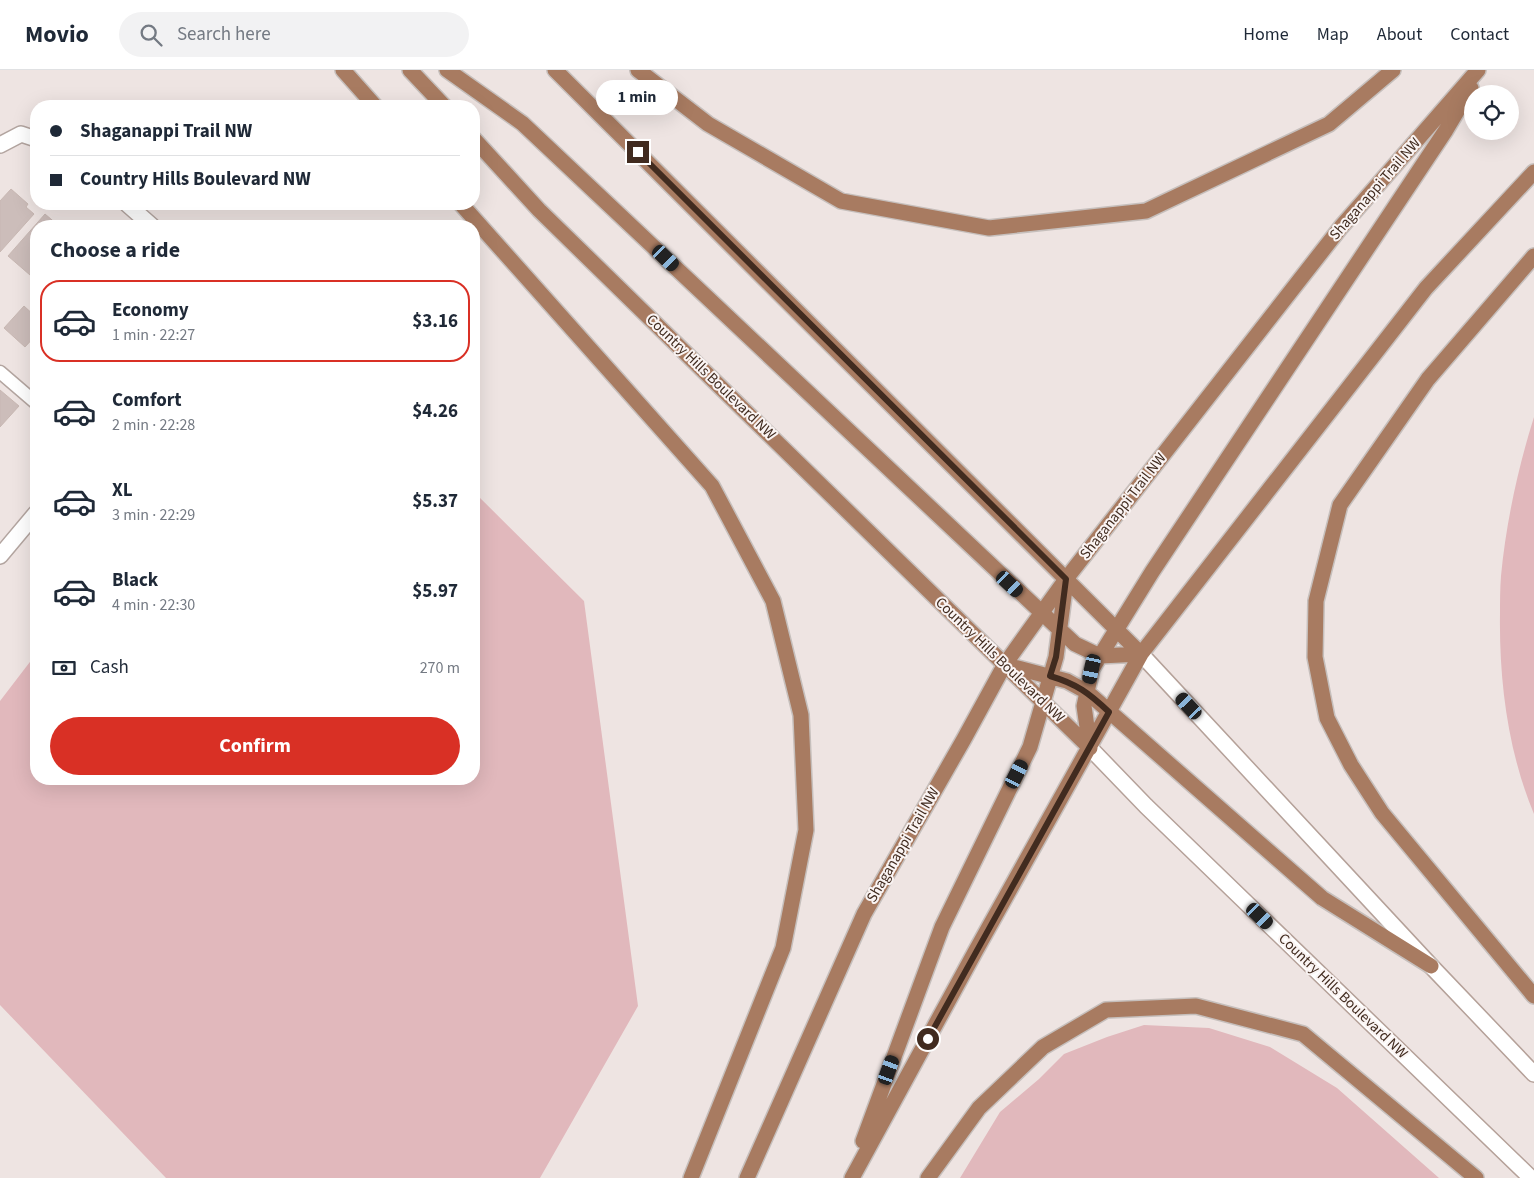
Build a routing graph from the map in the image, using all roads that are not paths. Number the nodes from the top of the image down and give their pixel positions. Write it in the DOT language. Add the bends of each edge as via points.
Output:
graph roads {
  1 [pos="342,70"];
  2 [pos="410,70"];
  3 [pos="447,70"];
  4 [pos="555,70"];
  5 [pos="638,70"];
  6 [pos="1394,70"];
  7 [pos="1478,70"];
  8 [pos="1482,70"];
  9 [pos="370,100"];
  10 [pos="438,100"];
  11 [pos="30,138"];
  12 [pos="0,145"];
  13 [pos="480,145"];
  14 [pos="1534,172"];
  15 [pos="134,210"];
  16 [pos="467,210"];
  17 [pos="145,220"];
  18 [pos="476,220"];
  19 [pos="480,224"];
  20 [pos="1534,256"];
  21 [pos="0,372"];
  22 [pos="30,398"];
  23 [pos="30,520"];
  24 [pos="0,556"];
  25 [pos="1066,579"];
  26 [pos="1042,613"];
  27 [pos="1116,629"];
  28 [pos="1059,630"];
  29 [pos="1141,654"];
  30 [pos="1100,656"];
  31 [pos="1004,664"];
  32 [pos="1050,676"];
  33 [pos="1087,692"];
  34 [pos="1043,702"];
  35 [pos="1109,712"];
  36 [pos="1090,748"];
  37 [pos="1431,966"];
  38 [pos="1534,996"];
  39 [pos="1534,1074"];
  40 [pos="691,1178"];
  41 [pos="747,1178"];
  42 [pos="851,1178"];
  43 [pos="928,1178"];
  44 [pos="1476,1178"];
  45 [pos="1531,1178"];
  1 -- 9 [label="main road"];
  2 -- 10 [label="main road"];
  3 -- 26 [label="main road" via="522,123"];
  4 -- 25 [label="main road"];
  5 -- 6 [label="main road" via="708,124 842,201 989,228 1146,212 1329,124"];
  7 -- 25 [label="main road, Shaganappi Trail NW" via="1341,227"];
  8 -- 27 [label="main road" via="1446,130"];
  11 -- 12 [label="main road" via="20,134"];
  13 -- 31 [label="main road, Country Hills Boulevard NW" via="540,210"];
  14 -- 29 [label="main road" via="1426,288"];
  15 -- 17 [label="main road"];
  16 -- 18 [label="main road"];
  19 -- 40 [label="main road" via="712,486 773,601 801,715 806,830 782,948"];
  20 -- 38 [label="main road" via="1428,379 1340,505 1316,600 1315,656 1327,718 1351,765 1382,813"];
  21 -- 22 [label="lane"];
  23 -- 24 [label="main road"];
  25 -- 26 [label="main road, Shaganappi Trail NW"];
  25 -- 27 [label="main road"];
  25 -- 28 [label="main road"];
  26 -- 28 [label="main road"];
  26 -- 31 [label="main road, Shaganappi Trail NW"];
  27 -- 29 [label="main road"];
  27 -- 30 [label="main road"];
  28 -- 30 [label="main road" via="1075,644"];
  28 -- 32 [label="main road"];
  29 -- 30 [label="main road"];
  29 -- 35 [label="main road"];
  29 -- 37 [label="main road"];
  30 -- 33 [label="main road" via="1092,669"];
  31 -- 32 [label="main road"];
  31 -- 34 [label="main road, Country Hills Boulevard NW"];
  31 -- 41 [label="main road, Shaganappi Trail NW" via="864,914"];
  32 -- 33 [label="main road"];
  32 -- 34 [label="main road"];
  33 -- 35 [label="main road"];
  33 -- 36 [label="main road" via="1084,706"];
  34 -- 36 [label="main road, Country Hills Boulevard NW"];
  34 -- 42 [label="main road" via="1030,747 942,927"];
  35 -- 36 [label="main road"];
  35 -- 37 [label="main road" via="1322,898"];
  36 -- 42 [label="main road"];
  36 -- 45 [label="main road, Country Hills Boulevard NW"];
  37 -- 39 [label="main road"];
  43 -- 44 [label="main road" via="979,1108 1043,1047 1106,1010 1196,1006 1302,1034"];
}
